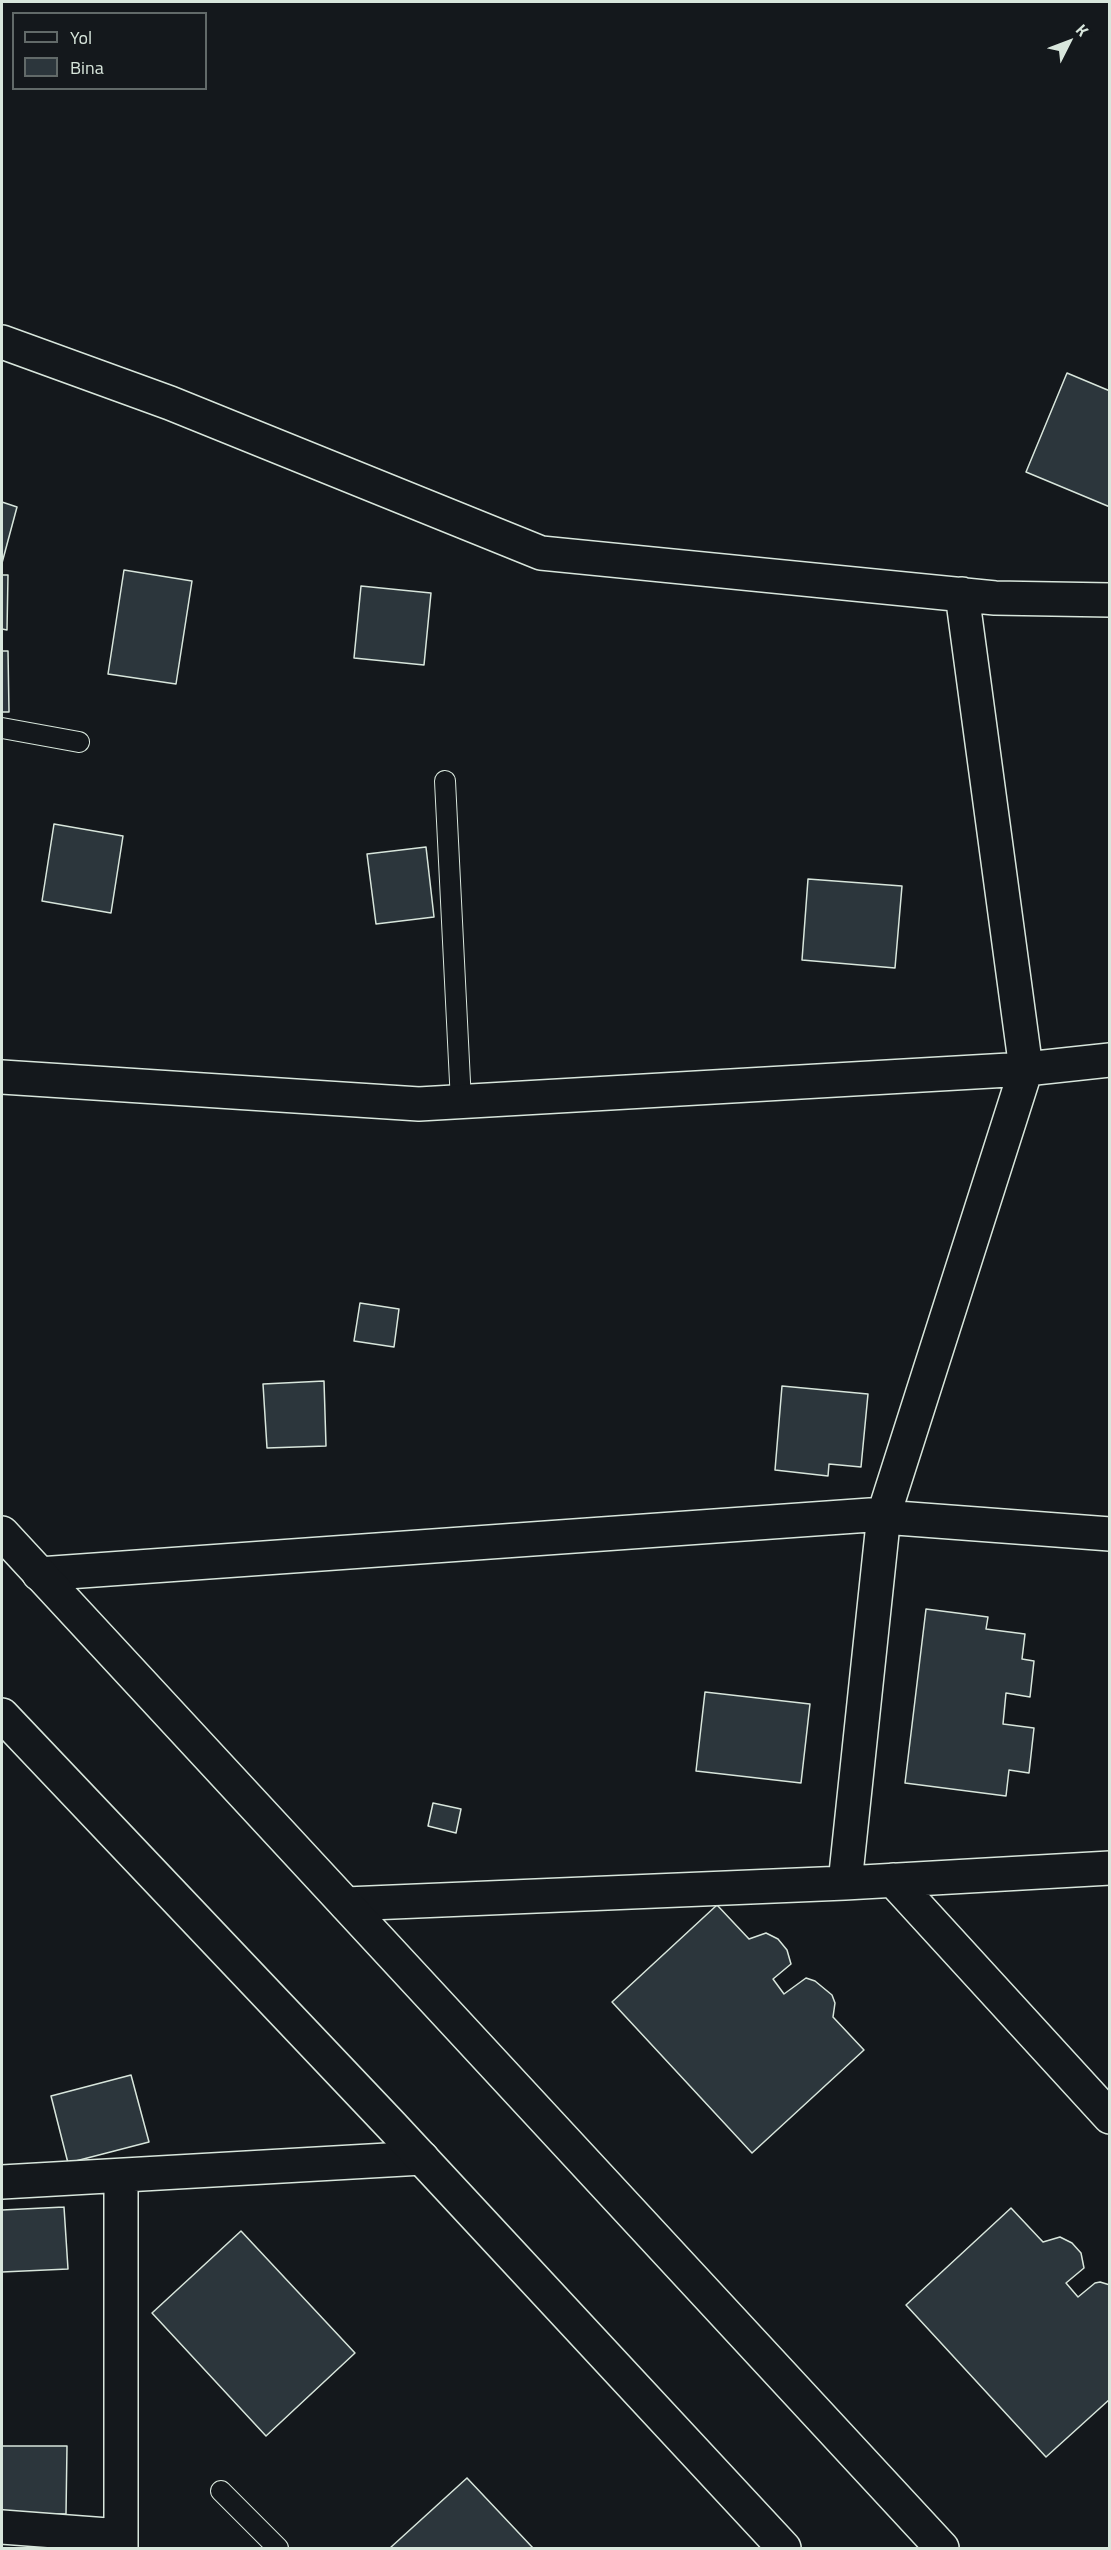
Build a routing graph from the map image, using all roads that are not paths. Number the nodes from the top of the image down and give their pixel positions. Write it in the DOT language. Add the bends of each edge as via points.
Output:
graph roads {
  1 [pos="2,342"];
  2 [pos="962,594"];
  3 [pos="1110,600"];
  4 [pos="2,728"];
  5 [pos="79,742"];
  6 [pos="445,781"];
  7 [pos="1110,1060"];
  8 [pos="1026,1069"];
  9 [pos="2,1077"];
  10 [pos="461,1102"];
  11 [pos="884,1515"];
  12 [pos="2,1533"];
  13 [pos="1110,1534"];
  14 [pos="39,1574"];
  15 [pos="2,1715"];
  16 [pos="1110,1868"];
  17 [pos="893,1880"];
  18 [pos="845,1883"];
  19 [pos="346,1904"];
  20 [pos="1110,2117"];
  21 [pos="422,2158"];
  22 [pos="121,2177"];
  23 [pos="2,2182"];
  24 [pos="221,2491"];
  25 [pos="2,2527"];
  26 [pos="121,2542"];
  27 [pos="278,2548"];
  28 [pos="784,2548"];
  29 [pos="942,2548"];
  1 -- 2 [label="street" via="170,403 541,553"];
  2 -- 3 [label="street"];
  2 -- 8 [label="street"];
  4 -- 5 [label="lane"];
  6 -- 10 [label="lane"];
  7 -- 8 [label="street"];
  8 -- 10 [label="street"];
  8 -- 11 [label="street"];
  9 -- 10 [label="street" via="419,1104"];
  11 -- 13 [label="street"];
  11 -- 14 [label="street"];
  11 -- 18 [label="street"];
  12 -- 14 [label="street"];
  14 -- 19 [label="street"];
  15 -- 21 [label="street"];
  16 -- 17 [label="street"];
  17 -- 18 [label="street"];
  17 -- 20 [label="street"];
  18 -- 19 [label="street"];
  19 -- 29 [label="street"];
  21 -- 22 [label="street"];
  21 -- 28 [label="street"];
  22 -- 23 [label="street"];
  22 -- 26 [label="street"];
  24 -- 27 [label="lane"];
  25 -- 26 [label="street"];
}
